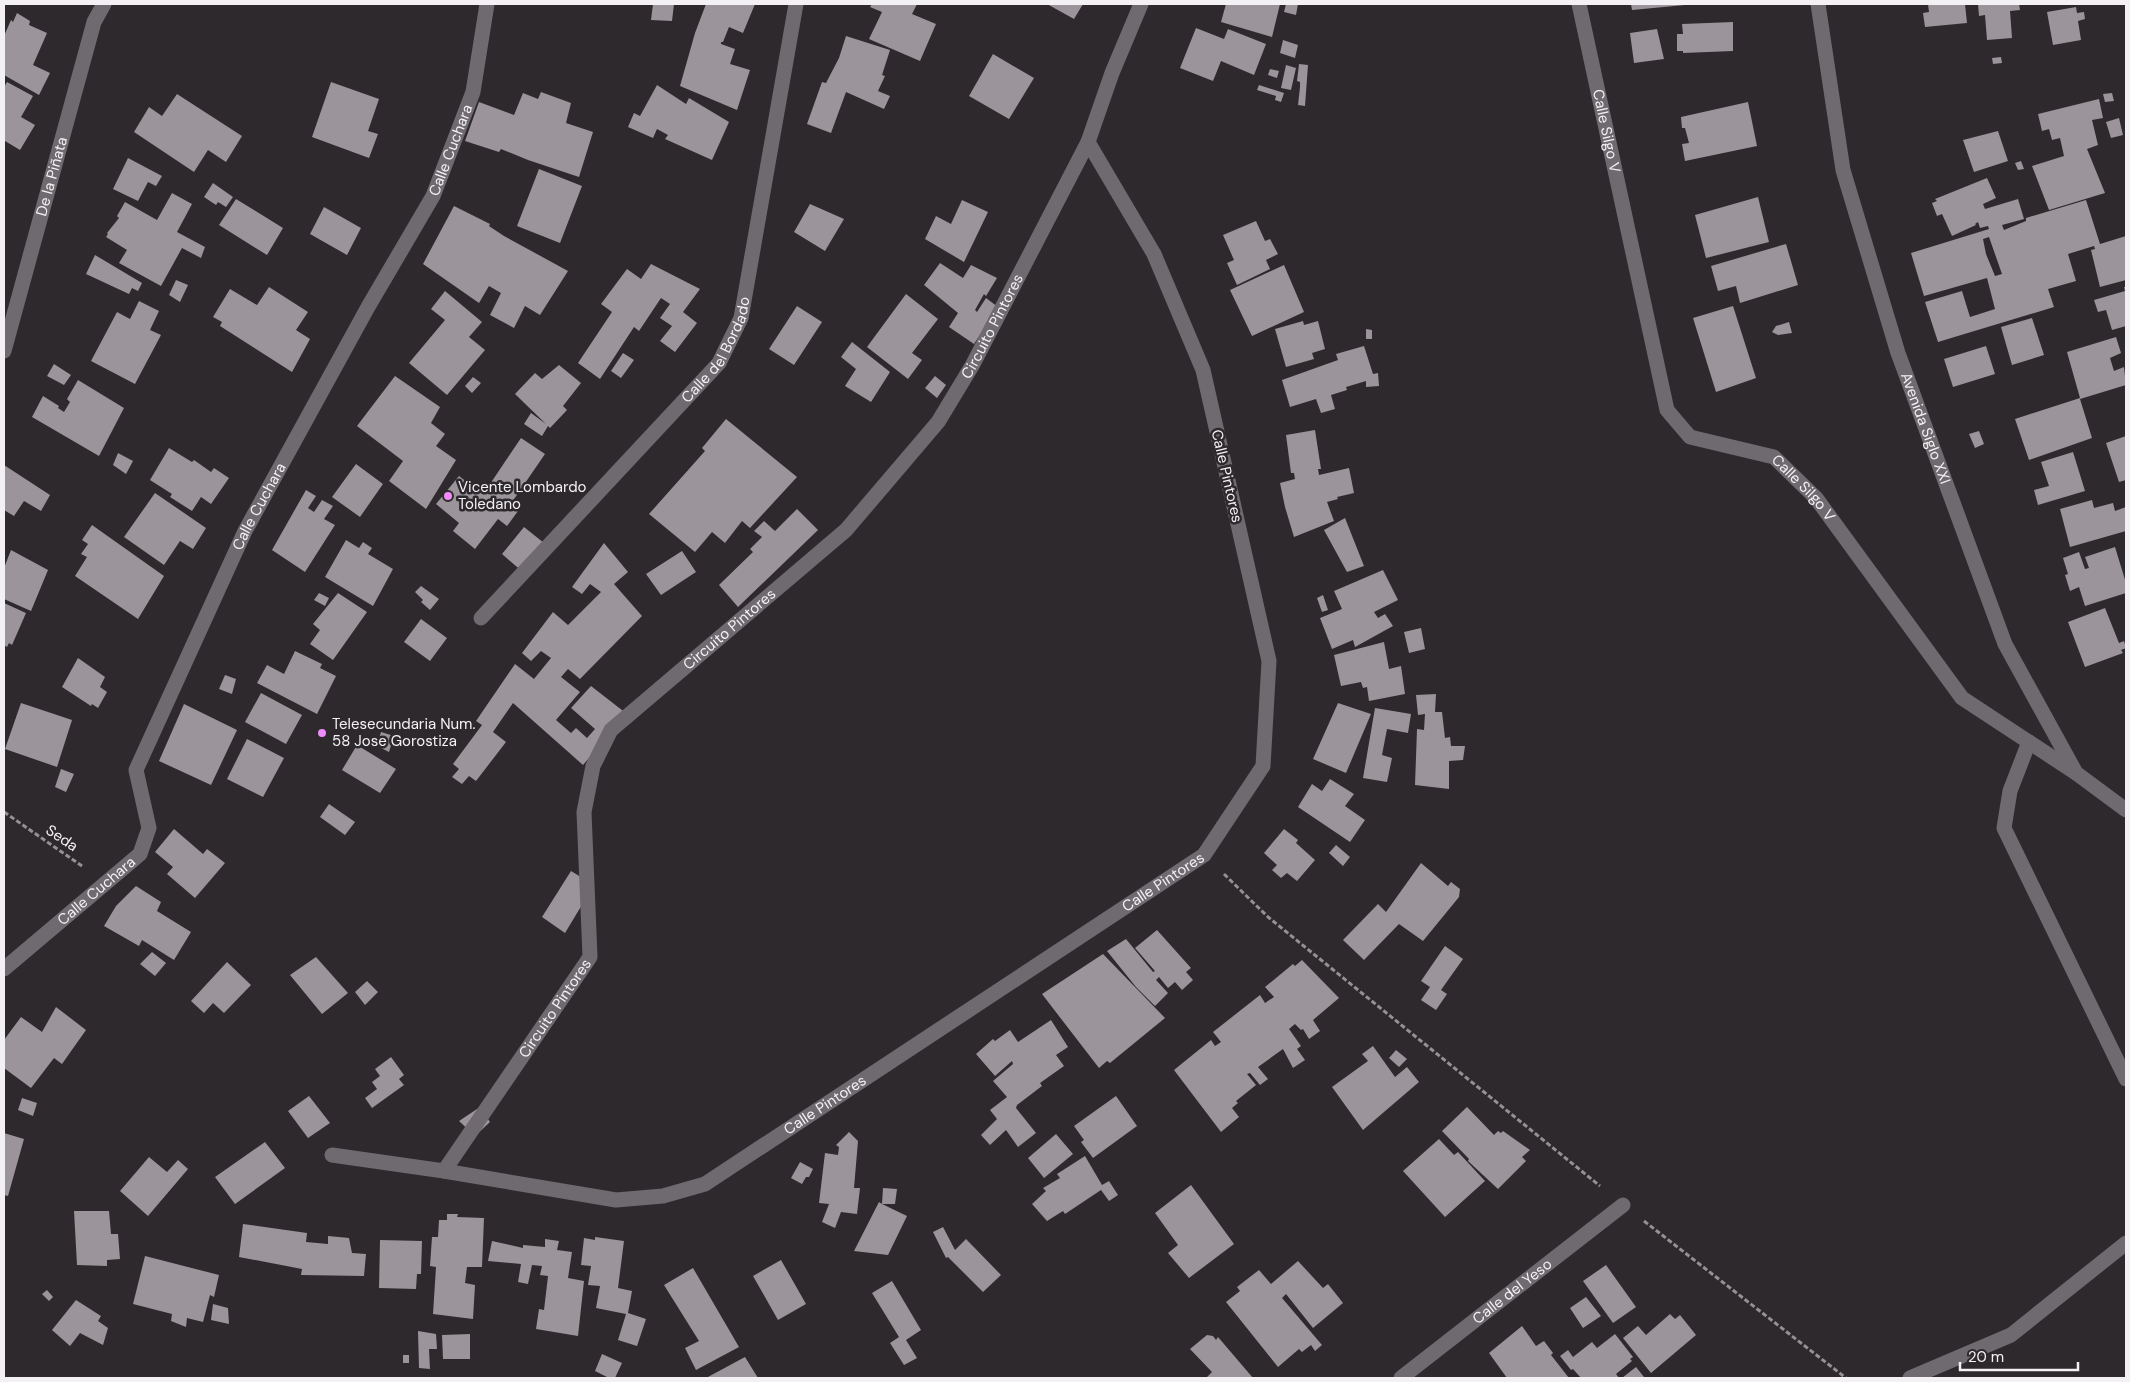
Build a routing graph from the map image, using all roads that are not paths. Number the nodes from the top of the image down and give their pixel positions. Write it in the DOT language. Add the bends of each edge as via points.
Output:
graph roads {
  1 [pos="104,4"];
  2 [pos="487,4"];
  3 [pos="796,4"];
  4 [pos="1141,4"];
  5 [pos="1579,4"];
  6 [pos="1818,4"];
  7 [pos="1088,142"];
  8 [pos="4,351"];
  9 [pos="481,618"];
  10 [pos="2029,742"];
  11 [pos="2076,773"];
  12 [pos="2126,810"];
  13 [pos="4,969"];
  14 [pos="2126,1079"];
  15 [pos="332,1155"];
  16 [pos="444,1171"];
  17 [pos="1624,1205"];
  18 [pos="2126,1243"];
  19 [pos="1400,1378"];
  20 [pos="1910,1378"];
  1 -- 8 [label="street, De la Piñata" via="94,22"];
  2 -- 13 [label="street, Calle Cuchara" via="473,92 433,196 245,530 136,770 149,828 140,854"];
  3 -- 9 [label="street, Calle del Bordado" via="741,318 719,363"];
  4 -- 7 [label="street, Circuito Pintores"];
  5 -- 10 [label="street, Calle Silgo V" via="1667,410 1690,437 1774,457 1816,498 1962,698"];
  6 -- 11 [label="street, Avenida Siglo XXI" via="1843,170 1898,353 2004,644"];
  7 -- 16 [label="street, Circuito Pintores" via="972,364 938,422 846,530 611,730 593,766 584,812 590,957"];
  7 -- 16 [label="street, Calle Pintores" via="1154,254 1203,370 1269,660 1263,766 1204,855 705,1184 663,1196 616,1200"];
  10 -- 11 [label="street, Calle Silgo V"];
  10 -- 14 [label="street" via="2010,790 2004,828"];
  11 -- 12 [label="street, Avenida Siglo XXI"];
  15 -- 16 [label="street"];
  17 -- 19 [label="street, Calle del Yeso"];
  18 -- 20 [label="street" via="2011,1335"];
}
